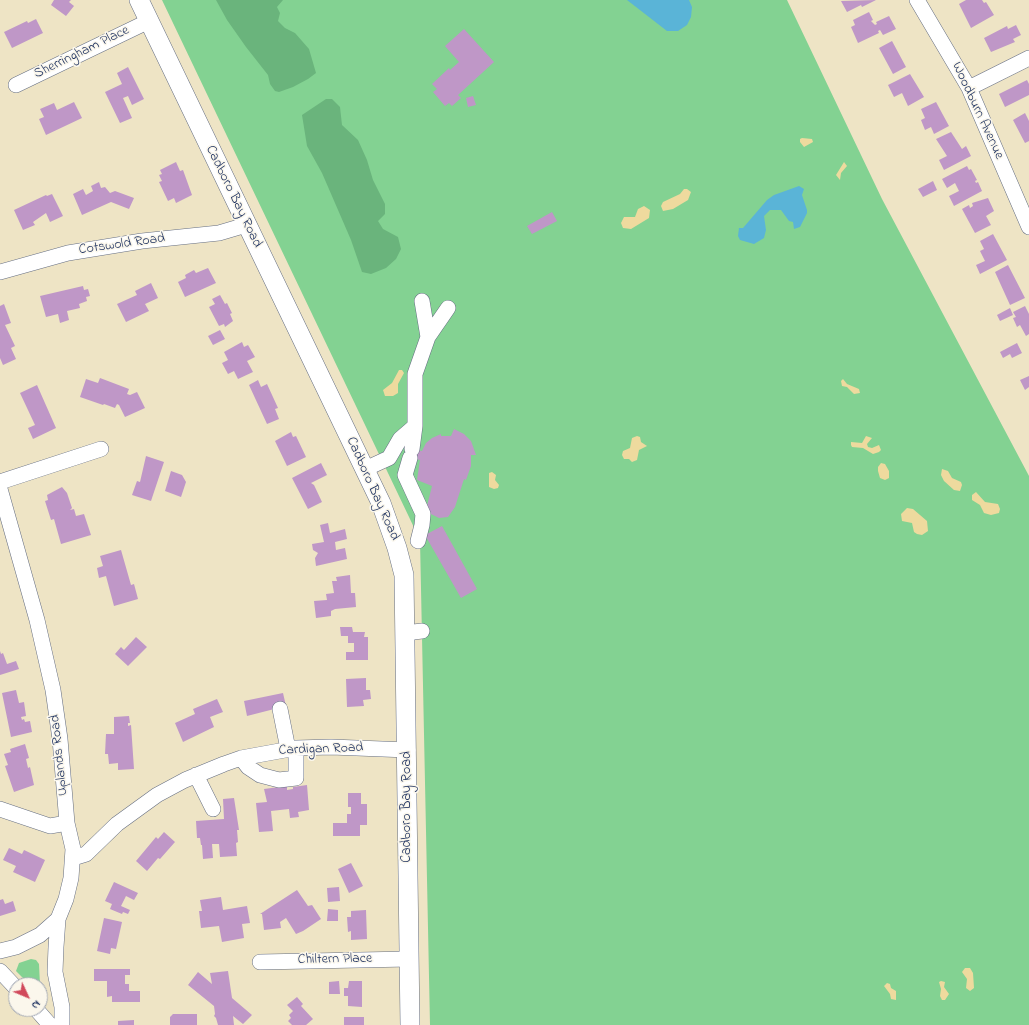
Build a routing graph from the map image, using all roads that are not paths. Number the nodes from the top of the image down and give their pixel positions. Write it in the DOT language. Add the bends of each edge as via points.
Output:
graph roads {
  1 [pos="139,0"];
  2 [pos="917,0"];
  3 [pos="149,21"];
  4 [pos="1029,58"];
  5 [pos="16,85"];
  6 [pos="969,88"];
  7 [pos="246,225"];
  8 [pos="1029,227"];
  9 [pos="0,272"];
  10 [pos="422,301"];
  11 [pos="448,308"];
  12 [pos="428,337"];
  13 [pos="415,426"];
  14 [pos="101,449"];
  15 [pos="410,456"];
  16 [pos="389,458"];
  17 [pos="365,470"];
  18 [pos="0,482"];
  19 [pos="0,489"];
  20 [pos="397,548"];
  21 [pos="280,709"];
  22 [pos="292,749"];
  23 [pos="408,750"];
  24 [pos="241,758"];
  25 [pos="196,775"];
  26 [pos="0,809"];
  27 [pos="213,809"];
  28 [pos="67,823"];
  29 [pos="73,858"];
  30 [pos="58,919"];
  31 [pos="0,951"];
  32 [pos="409,959"];
  33 [pos="260,962"];
  34 [pos="0,972"];
  35 [pos="8,980"];
  36 [pos="43,1017"];
  37 [pos="50,1025"];
  38 [pos="62,1025"];
  39 [pos="410,1025"];
  1 -- 3 [label="main road, Cadboro Bay Road"];
  2 -- 6 [label="street, Woodburn Avenue"];
  3 -- 5 [label="street, Sherringham Place"];
  3 -- 7 [label="main road, Cadboro Bay Road"];
  4 -- 6 [label="street"];
  6 -- 8 [label="street, Woodburn Avenue"];
  7 -- 9 [label="street, Cotswold Road" via="220,233 142,241 68,253"];
  7 -- 17 [label="main road, Cadboro Bay Road"];
  10 -- 12 [label="street"];
  11 -- 12 [label="street"];
  12 -- 13 [label="street" via="415,374"];
  13 -- 15 [label="street"];
  13 -- 16 [label="street" via="400,439"];
  14 -- 18 [label="street"];
  15 -- 16 [label="street" via="402,465"];
  15 -- 20 [label="street" via="405,475 423,514 422,525 419,544"];
  16 -- 17 [label="street"];
  17 -- 20 [label="main road, Cadboro Bay Road" via="386,515"];
  19 -- 28 [label="street, Uplands Road" via="37,620 53,690"];
  20 -- 23 [label="main road, Cadboro Bay Road" via="413,632"];
  21 -- 22 [label="street"];
  22 -- 23 [label="street, Cardigan Road" via="331,747"];
  22 -- 24 [label="street, Cardigan Road"];
  22 -- 24 [label="street" via="296,778 279,780 260,776"];
  23 -- 32 [label="main road, Cadboro Bay Road"];
  24 -- 25 [label="street, Cardigan Road"];
  25 -- 27 [label="street"];
  25 -- 29 [label="street, Cardigan Road" via="156,795 117,824 86,854"];
  26 -- 28 [label="street" via="50,826"];
  28 -- 29 [label="street, Uplands Road"];
  29 -- 30 [label="street, Uplands Road" via="66,899"];
  30 -- 31 [label="street" via="40,935 16,947"];
  30 -- 38 [label="street, Uplands Road" via="55,972 62,1007"];
  32 -- 33 [label="street, Chiltern Place"];
  32 -- 39 [label="main road, Cadboro Bay Road"];
  34 -- 35 [label="street"];
  36 -- 37 [label="street"];
}
